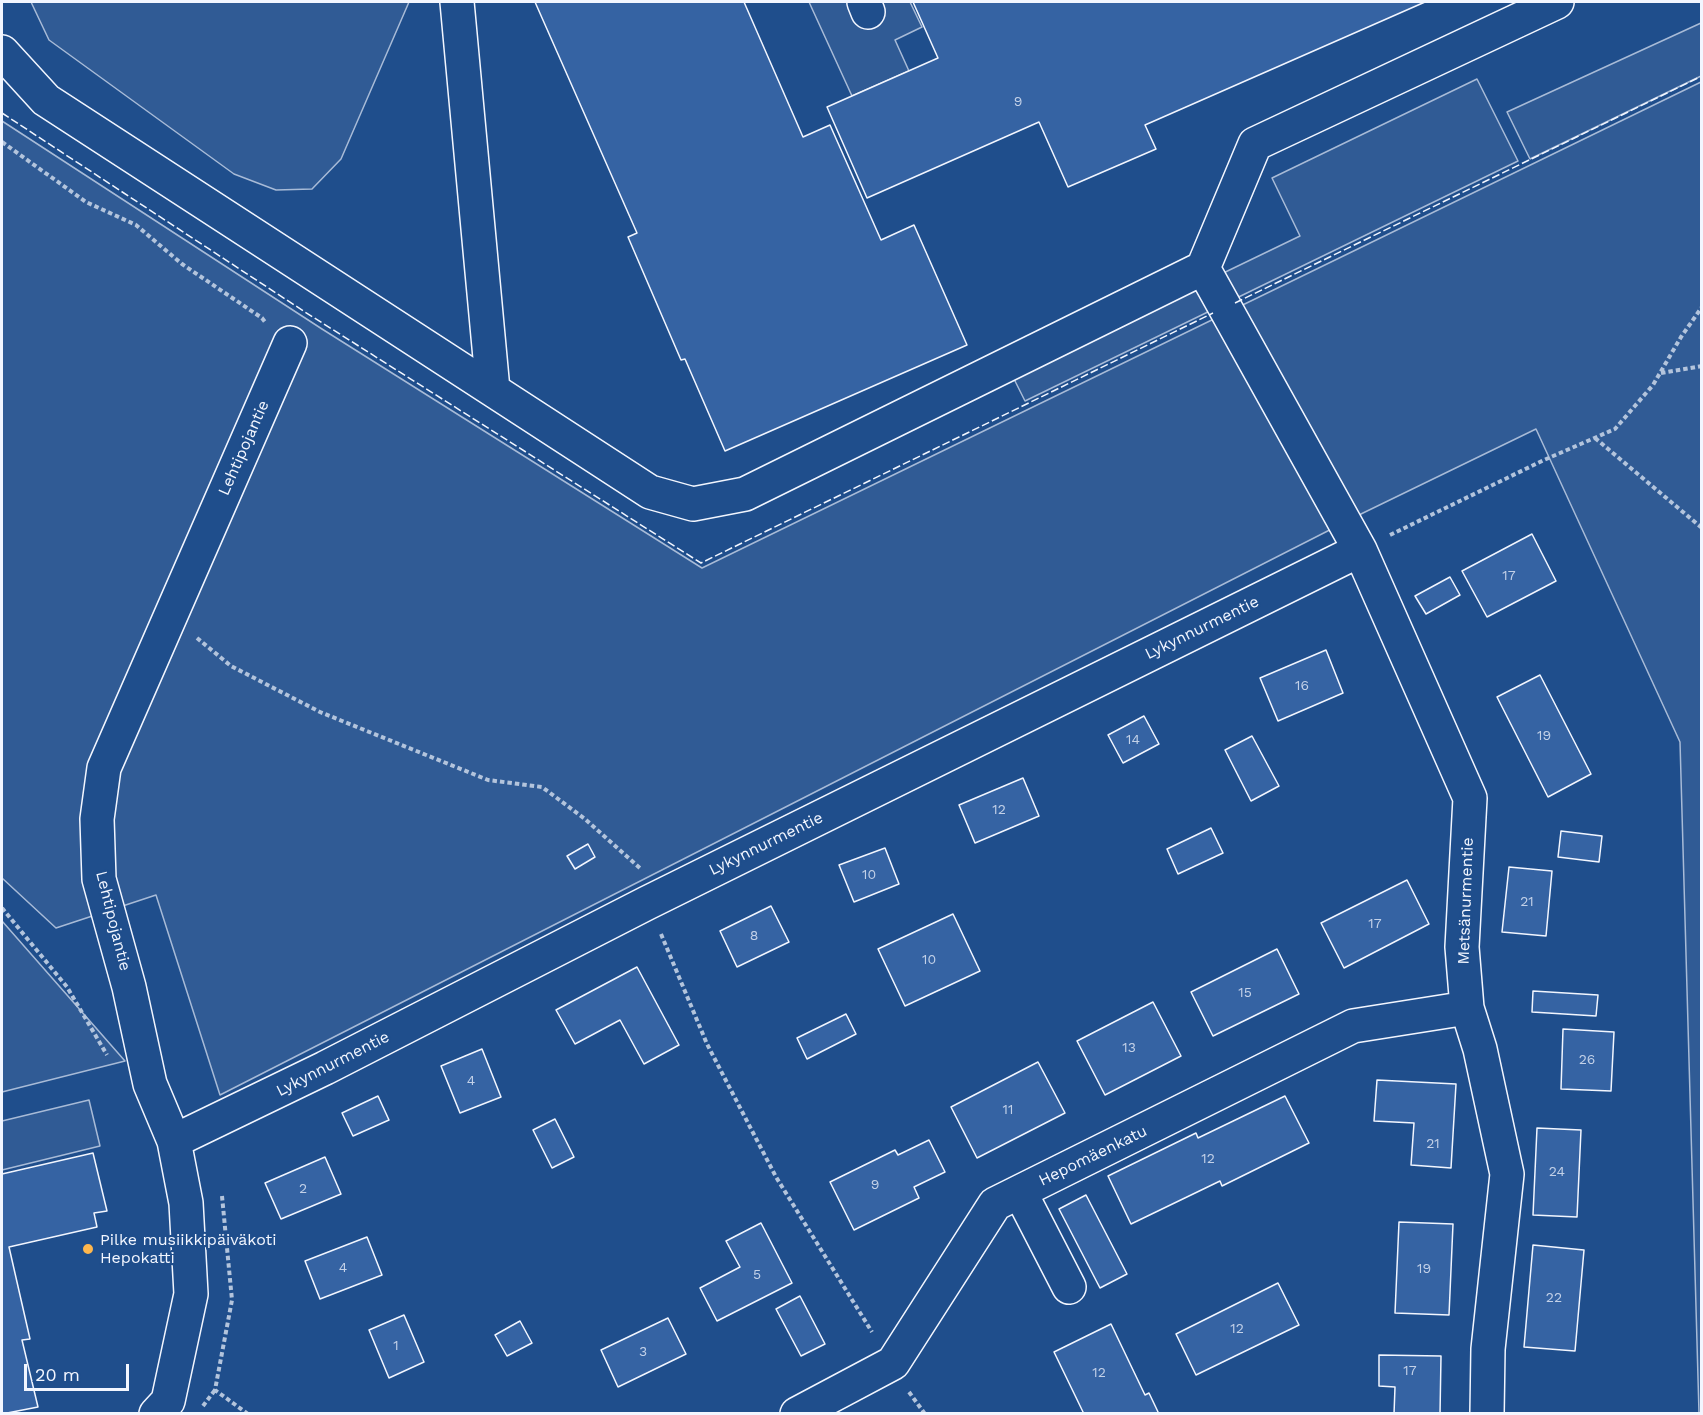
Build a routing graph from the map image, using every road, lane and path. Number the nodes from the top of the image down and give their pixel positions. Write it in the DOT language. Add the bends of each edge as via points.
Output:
graph roads {
  1 [pos="457,2"];
  2 [pos="1557,2"];
  3 [pos="2,52"];
  4 [pos="2,142"];
  5 [pos="1203,268"];
  6 [pos="1701,307"];
  7 [pos="287,351"];
  8 [pos="1701,366"];
  9 [pos="1660,373"];
  10 [pos="493,390"];
  11 [pos="1595,438"];
  12 [pos="1701,528"];
  13 [pos="1360,550"];
  14 [pos="171,617"];
  15 [pos="657,898"];
  16 [pos="2,908"];
  17 [pos="1467,1008"];
  18 [pos="150,1084"];
  19 [pos="174,1141"];
  20 [pos="1020,1192"];
  21 [pos="829,1264"];
  22 [pos="1069,1287"];
  23 [pos="215,1390"];
  24 [pos="912,1397"];
  25 [pos="170,1409"];
  26 [pos="197,1413"];
  27 [pos="797,1413"];
  28 [pos="925,1413"];
  29 [pos="1487,1413"];
  1 -- 10 [label="street"];
  2 -- 5 [label="street" via="1255,144"];
  3 -- 10 [label="street" via="46,100"];
  4 -- 7 [label="path" via="86,202 136,225 182,264 262,318"];
  5 -- 10 [label="street" via="746,494 693,504 650,492"];
  5 -- 13 [label="street, Metsänurmentie"];
  6 -- 9 [label="path"];
  7 -- 14 [label="street, Lehtipojantie"];
  8 -- 9 [label="path"];
  9 -- 11 [label="path" via="1615,429"];
  11 -- 12 [label="path"];
  11 -- 13 [label="path"];
  13 -- 15 [label="street, Lykynnurmentie"];
  13 -- 17 [label="street, Metsänurmentie" via="1470,798 1462,947"];
  14 -- 15 [label="path" via="231,666 320,712 488,780 542,787 585,819"];
  14 -- 18 [label="street, Lehtipojantie" via="104,768 97,819 99,879 129,987"];
  15 -- 19 [label="street, Lykynnurmentie"];
  15 -- 21 [label="path" via="707,1044 776,1177"];
  16 -- 18 [label="path" via="68,987 108,1056"];
  17 -- 20 [label="street, Hepomäenkatu" via="1353,1026"];
  17 -- 29 [label="street, Metsänurmentie" via="1480,1048 1508,1174 1488,1349"];
  18 -- 19 [label="street, Lehtipojantie"];
  19 -- 25 [label="street, Lehtipojantie" via="186,1203 191,1294"];
  20 -- 22 [label="street"];
  20 -- 27 [label="street, Hepomäenkatu" via="995,1204 893,1363"];
  23 -- 26 [label="path"];
  24 -- 28 [label="path"];
}
